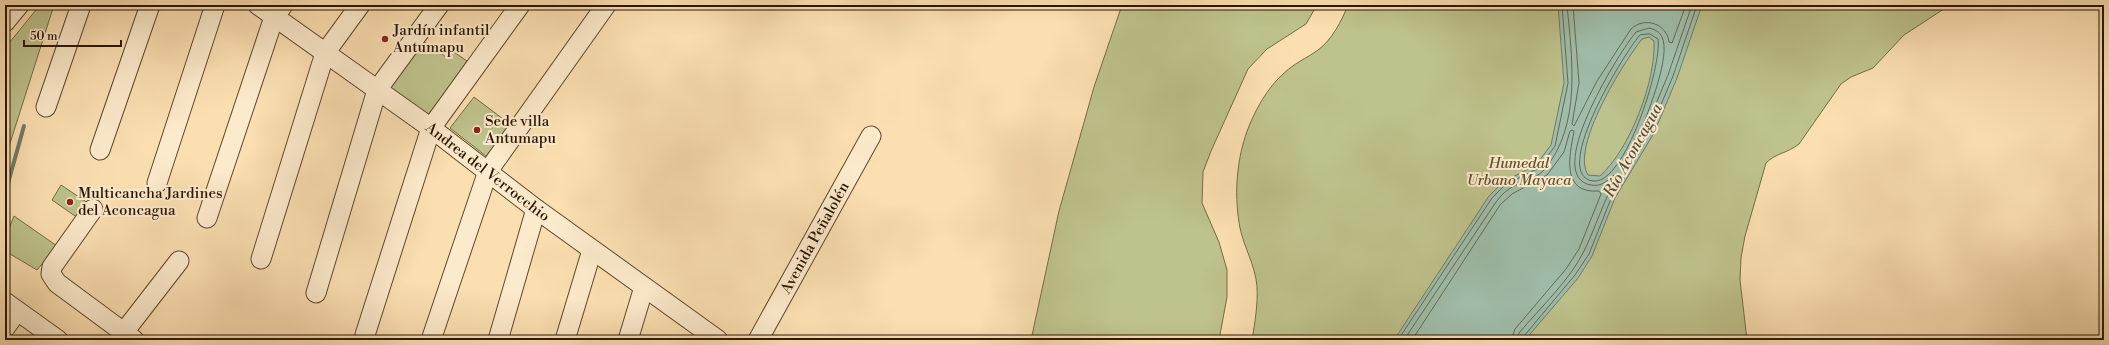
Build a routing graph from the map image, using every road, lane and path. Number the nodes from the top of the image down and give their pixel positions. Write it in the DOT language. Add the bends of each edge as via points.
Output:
graph roads {
  1 [pos="19,5"];
  2 [pos="81,5"];
  3 [pos="150,5"];
  4 [pos="215,5"];
  5 [pos="258,5"];
  6 [pos="360,5"];
  7 [pos="439,5"];
  8 [pos="520,5"];
  9 [pos="606,5"];
  10 [pos="278,11"];
  11 [pos="5,22"];
  12 [pos="325,53"];
  13 [pos="377,90"];
  14 [pos="46,107"];
  15 [pos="431,128"];
  16 [pos="871,136"];
  17 [pos="100,150"];
  18 [pos="488,171"];
  19 [pos="157,183"];
  20 [pos="93,209"];
  21 [pos="536,209"];
  22 [pos="207,218"];
  23 [pos="592,250"];
  24 [pos="261,259"];
  25 [pos="178,261"];
  26 [pos="644,287"];
  27 [pos="316,293"];
  28 [pos="11,306"];
  29 [pos="5,328"];
  30 [pos="694,333"];
  31 [pos="365,335"];
  32 [pos="130,338"];
  33 [pos="58,340"];
  34 [pos="431,340"];
  35 [pos="498,340"];
  36 [pos="565,340"];
  37 [pos="628,340"];
  38 [pos="718,340"];
  39 [pos="758,340"];
  1 -- 11 [label="street"];
  2 -- 14 [label="street"];
  3 -- 17 [label="street"];
  4 -- 19 [label="street"];
  5 -- 10 [label="street, Andrea del Verrocchio"];
  6 -- 12 [label="street"];
  7 -- 13 [label="street"];
  8 -- 15 [label="street"];
  9 -- 18 [label="street"];
  10 -- 12 [label="street, Andrea del Verrocchio"];
  10 -- 22 [label="street"];
  12 -- 13 [label="street, Andrea del Verrocchio"];
  12 -- 24 [label="street"];
  13 -- 15 [label="street, Andrea del Verrocchio"];
  13 -- 27 [label="street"];
  15 -- 18 [label="street, Andrea del Verrocchio"];
  15 -- 31 [label="street"];
  16 -- 39 [label="street, Avenida Peñalolén"];
  18 -- 21 [label="street, Andrea del Verrocchio"];
  18 -- 34 [label="street"];
  20 -- 32 [label="street" via="52,267 50,274 57,283"];
  21 -- 23 [label="street, Andrea del Verrocchio"];
  21 -- 35 [label="street"];
  23 -- 26 [label="street, Andrea del Verrocchio"];
  23 -- 36 [label="street"];
  25 -- 32 [label="street"];
  26 -- 30 [label="street, Andrea del Verrocchio"];
  26 -- 37 [label="street"];
  28 -- 29 [label="street"];
  28 -- 33 [label="street"];
  30 -- 38 [label="street, Andrea del Verrocchio"];
}
